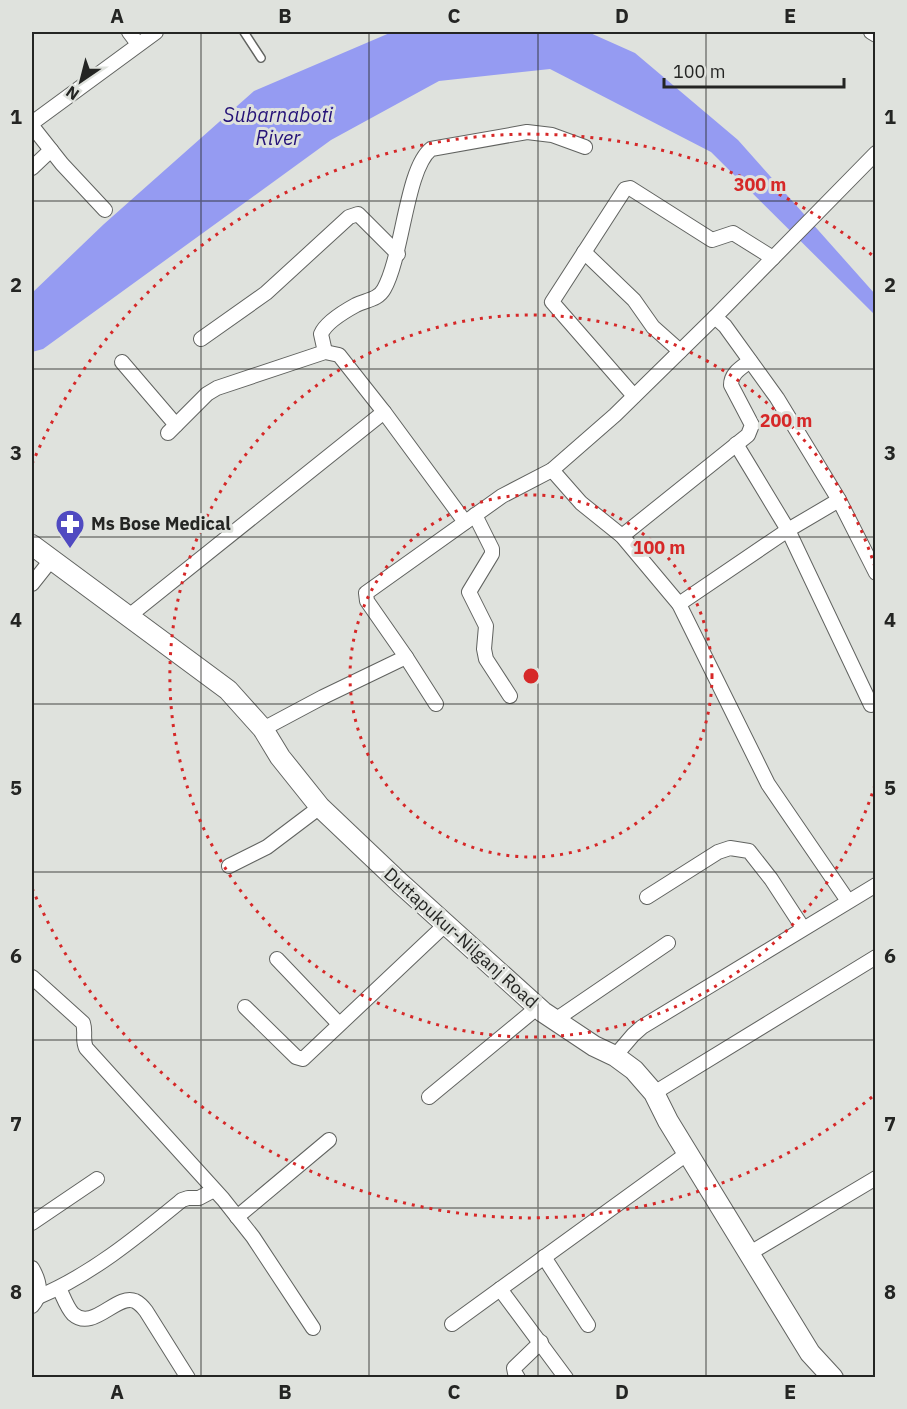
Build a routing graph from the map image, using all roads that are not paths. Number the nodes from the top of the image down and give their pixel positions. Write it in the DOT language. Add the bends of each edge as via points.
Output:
graph roads {
  1 [pos="129,32"];
  2 [pos="156,32"];
  3 [pos="244,32"];
  4 [pos="871,32"];
  5 [pos="876,35"];
  6 [pos="138,44"];
  7 [pos="261,58"];
  8 [pos="32,123"];
  9 [pos="585,147"];
  10 [pos="51,150"];
  11 [pos="876,153"];
  12 [pos="32,168"];
  13 [pos="105,210"];
  14 [pos="584,252"];
  15 [pos="398,254"];
  16 [pos="773,258"];
  17 [pos="715,317"];
  18 [pos="201,339"];
  19 [pos="680,351"];
  20 [pos="325,352"];
  21 [pos="750,361"];
  22 [pos="122,362"];
  23 [pos="633,396"];
  24 [pos="384,412"];
  25 [pos="736,444"];
  26 [pos="552,470"];
  27 [pos="839,500"];
  28 [pos="470,519"];
  29 [pos="788,530"];
  30 [pos="622,536"];
  31 [pos="32,545"];
  32 [pos="51,560"];
  33 [pos="876,573"];
  34 [pos="32,584"];
  35 [pos="679,604"];
  36 [pos="129,616"];
  37 [pos="406,657"];
  38 [pos="510,696"];
  39 [pos="436,705"];
  40 [pos="871,705"];
  41 [pos="263,729"];
  42 [pos="320,807"];
  43 [pos="229,866"];
  44 [pos="876,885"];
  45 [pos="647,897"];
  46 [pos="848,901"];
  47 [pos="446,924"];
  48 [pos="803,927"];
  49 [pos="668,944"];
  50 [pos="876,957"];
  51 [pos="277,959"];
  52 [pos="32,977"];
  53 [pos="245,1007"];
  54 [pos="538,1007"];
  55 [pos="555,1020"];
  56 [pos="339,1024"];
  57 [pos="615,1056"];
  58 [pos="654,1094"];
  59 [pos="429,1097"];
  60 [pos="328,1140"];
  61 [pos="688,1153"];
  62 [pos="876,1178"];
  63 [pos="97,1179"];
  64 [pos="214,1190"];
  65 [pos="237,1217"];
  66 [pos="32,1223"];
  67 [pos="750,1253"];
  68 [pos="544,1257"];
  69 [pos="32,1268"];
  70 [pos="59,1288"];
  71 [pos="500,1288"];
  72 [pos="35,1301"];
  73 [pos="452,1324"];
  74 [pos="588,1325"];
  75 [pos="314,1329"];
  76 [pos="541,1342"];
  77 [pos="188,1377"];
  78 [pos="518,1377"];
  79 [pos="566,1377"];
  80 [pos="833,1377"];
  1 -- 6 [label="street"];
  2 -- 6 [label="street"];
  3 -- 7 [label="lane"];
  4 -- 5 [label="street"];
  6 -- 8 [label="street"];
  8 -- 10 [label="street"];
  9 -- 15 [label="street" via="552,135 527,132 431,149 412,186"];
  10 -- 12 [label="street"];
  10 -- 13 [label="street"];
  11 -- 16 [label="street"];
  14 -- 16 [label="street" via="627,187 712,240 733,233"];
  14 -- 19 [label="street"];
  14 -- 23 [label="street" via="553,305"];
  15 -- 18 [label="street" via="354,214 266,293"];
  15 -- 20 [label="street" via="383,291 323,330"];
  16 -- 17 [label="street"];
  17 -- 19 [label="street"];
  17 -- 21 [label="street"];
  19 -- 23 [label="street"];
  20 -- 22 [label="street" via="225,384 207,394 172,430"];
  20 -- 24 [label="street" via="339,355"];
  21 -- 25 [label="street" via="731,379 752,424 748,435"];
  21 -- 27 [label="street"];
  23 -- 26 [label="street"];
  24 -- 28 [label="street"];
  24 -- 36 [label="street"];
  25 -- 29 [label="street"];
  25 -- 30 [label="street"];
  26 -- 28 [label="street" via="502,496"];
  26 -- 30 [label="street" via="581,503"];
  27 -- 29 [label="street"];
  27 -- 33 [label="street"];
  28 -- 37 [label="street" via="366,593 367,601"];
  28 -- 38 [label="street" via="492,554 469,592 486,627 486,659"];
  29 -- 35 [label="street"];
  29 -- 40 [label="street"];
  30 -- 35 [label="street"];
  31 -- 32 [label="main road, Duttapukur-Nilganj Road"];
  32 -- 34 [label="street"];
  32 -- 36 [label="main road, Duttapukur-Nilganj Road"];
  35 -- 46 [label="street" via="768,784"];
  36 -- 41 [label="main road, Duttapukur-Nilganj Road" via="228,690"];
  37 -- 39 [label="street"];
  37 -- 41 [label="street"];
  41 -- 42 [label="main road, Duttapukur-Nilganj Road"];
  42 -- 43 [label="street" via="267,847"];
  42 -- 47 [label="main road, Duttapukur-Nilganj Road"];
  44 -- 46 [label="street"];
  45 -- 48 [label="street" via="718,852 740,849 749,851"];
  46 -- 48 [label="street"];
  47 -- 54 [label="main road, Duttapukur-Nilganj Road"];
  47 -- 56 [label="street"];
  48 -- 57 [label="street" via="642,1027"];
  49 -- 55 [label="street"];
  50 -- 58 [label="street"];
  51 -- 56 [label="street"];
  52 -- 64 [label="street" via="83,1023 86,1048"];
  53 -- 56 [label="street" via="301,1060"];
  54 -- 55 [label="main road, Duttapukur-Nilganj Road"];
  54 -- 59 [label="street"];
  55 -- 57 [label="main road, Duttapukur-Nilganj Road"];
  57 -- 58 [label="main road, Duttapukur-Nilganj Road" via="634,1070"];
  58 -- 61 [label="main road, Duttapukur-Nilganj Road"];
  60 -- 65 [label="street"];
  61 -- 67 [label="main road, Duttapukur-Nilganj Road"];
  61 -- 68 [label="street"];
  62 -- 67 [label="street"];
  63 -- 66 [label="street"];
  64 -- 65 [label="street"];
  64 -- 70 [label="street" via="182,1200 136,1238"];
  65 -- 75 [label="street"];
  67 -- 80 [label="main road, Duttapukur-Nilganj Road" via="810,1353"];
  68 -- 71 [label="street"];
  68 -- 74 [label="street"];
  69 -- 72 [label="street" via="39,1288"];
  70 -- 72 [label="street"];
  70 -- 77 [label="street" via="72,1313 83,1319 128,1300 137,1301"];
  71 -- 73 [label="street"];
  71 -- 76 [label="street"];
  76 -- 78 [label="street" via="514,1368"];
  76 -- 79 [label="street"];
}
